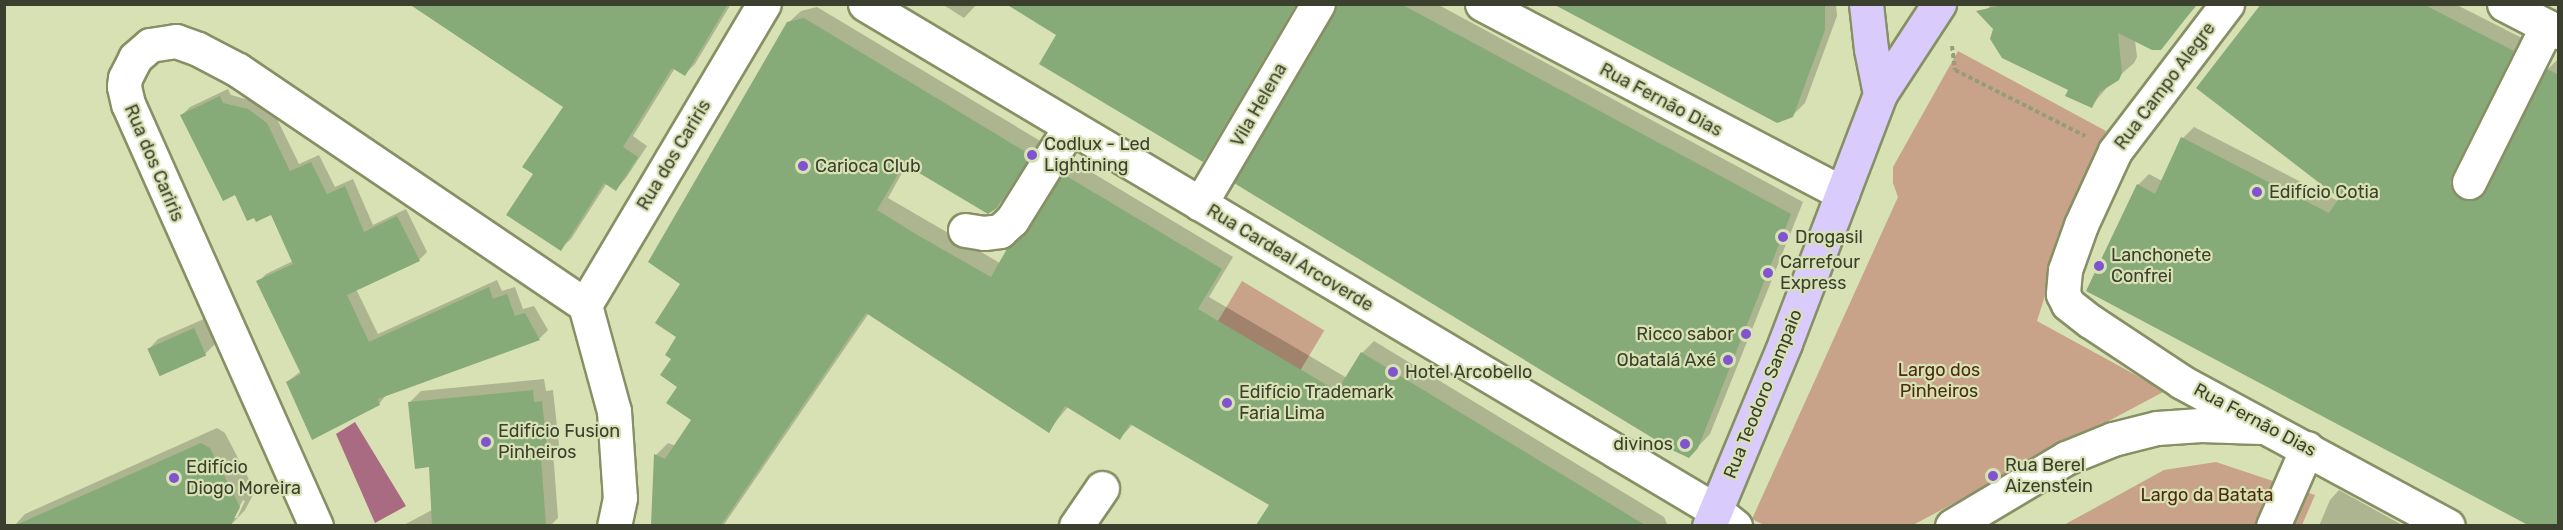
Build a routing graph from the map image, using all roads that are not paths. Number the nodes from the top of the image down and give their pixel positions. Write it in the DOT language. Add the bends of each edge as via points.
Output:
graph roads {
  1 [pos="764,4"];
  2 [pos="865,4"];
  3 [pos="1318,4"];
  4 [pos="1482,4"];
  5 [pos="1866,4"];
  6 [pos="1939,4"];
  7 [pos="2228,4"];
  8 [pos="2504,4"];
  9 [pos="2553,29"];
  10 [pos="1880,94"];
  11 [pos="1070,128"];
  12 [pos="2469,182"];
  13 [pos="1842,193"];
  14 [pos="1200,204"];
  15 [pos="966,230"];
  16 [pos="2068,304"];
  17 [pos="585,305"];
  18 [pos="2268,427"];
  19 [pos="2307,448"];
  20 [pos="1102,488"];
  21 [pos="1720,520"];
  22 [pos="316,525"];
  23 [pos="614,525"];
  24 [pos="1076,525"];
  25 [pos="1952,525"];
  26 [pos="2273,525"];
  27 [pos="2448,525"];
  1 -- 17 [label="street, Rua dos Cariris"];
  2 -- 11 [label="street, Rua Cardeal Arcoverde"];
  3 -- 14 [label="street, Vila Helena"];
  4 -- 13 [label="street, Rua Fernão Dias"];
  5 -- 10 [label="main road"];
  6 -- 10 [label="main road, Rua Teodoro Sampaio"];
  7 -- 16 [label="street, Rua Campo Alegre" via="2115,151 2080,225 2065,270 2063,294"];
  8 -- 9 [label="street"];
  9 -- 12 [label="street"];
  10 -- 13 [label="main road, Rua Teodoro Sampaio"];
  11 -- 14 [label="street, Rua Cardeal Arcoverde"];
  11 -- 15 [label="street" via="1012,220 1000,231"];
  13 -- 21 [label="main road, Rua Teodoro Sampaio"];
  14 -- 21 [label="street, Rua Cardeal Arcoverde"];
  16 -- 18 [label="street, Rua Fernão Dias" via="2182,382"];
  17 -- 22 [label="street, Rua dos Cariris" via="237,70 176,41 159,42 141,50 123,86 135,124"];
  17 -- 23 [label="street" via="614,411 620,498"];
  18 -- 19 [label="street, Rua Fernão Dias"];
  18 -- 25 [label="street" via="2157,428 2113,440 2066,458"];
  19 -- 26 [label="street"];
  19 -- 27 [label="street, Rua Fernão Dias"];
  20 -- 24 [label="street"];
}
